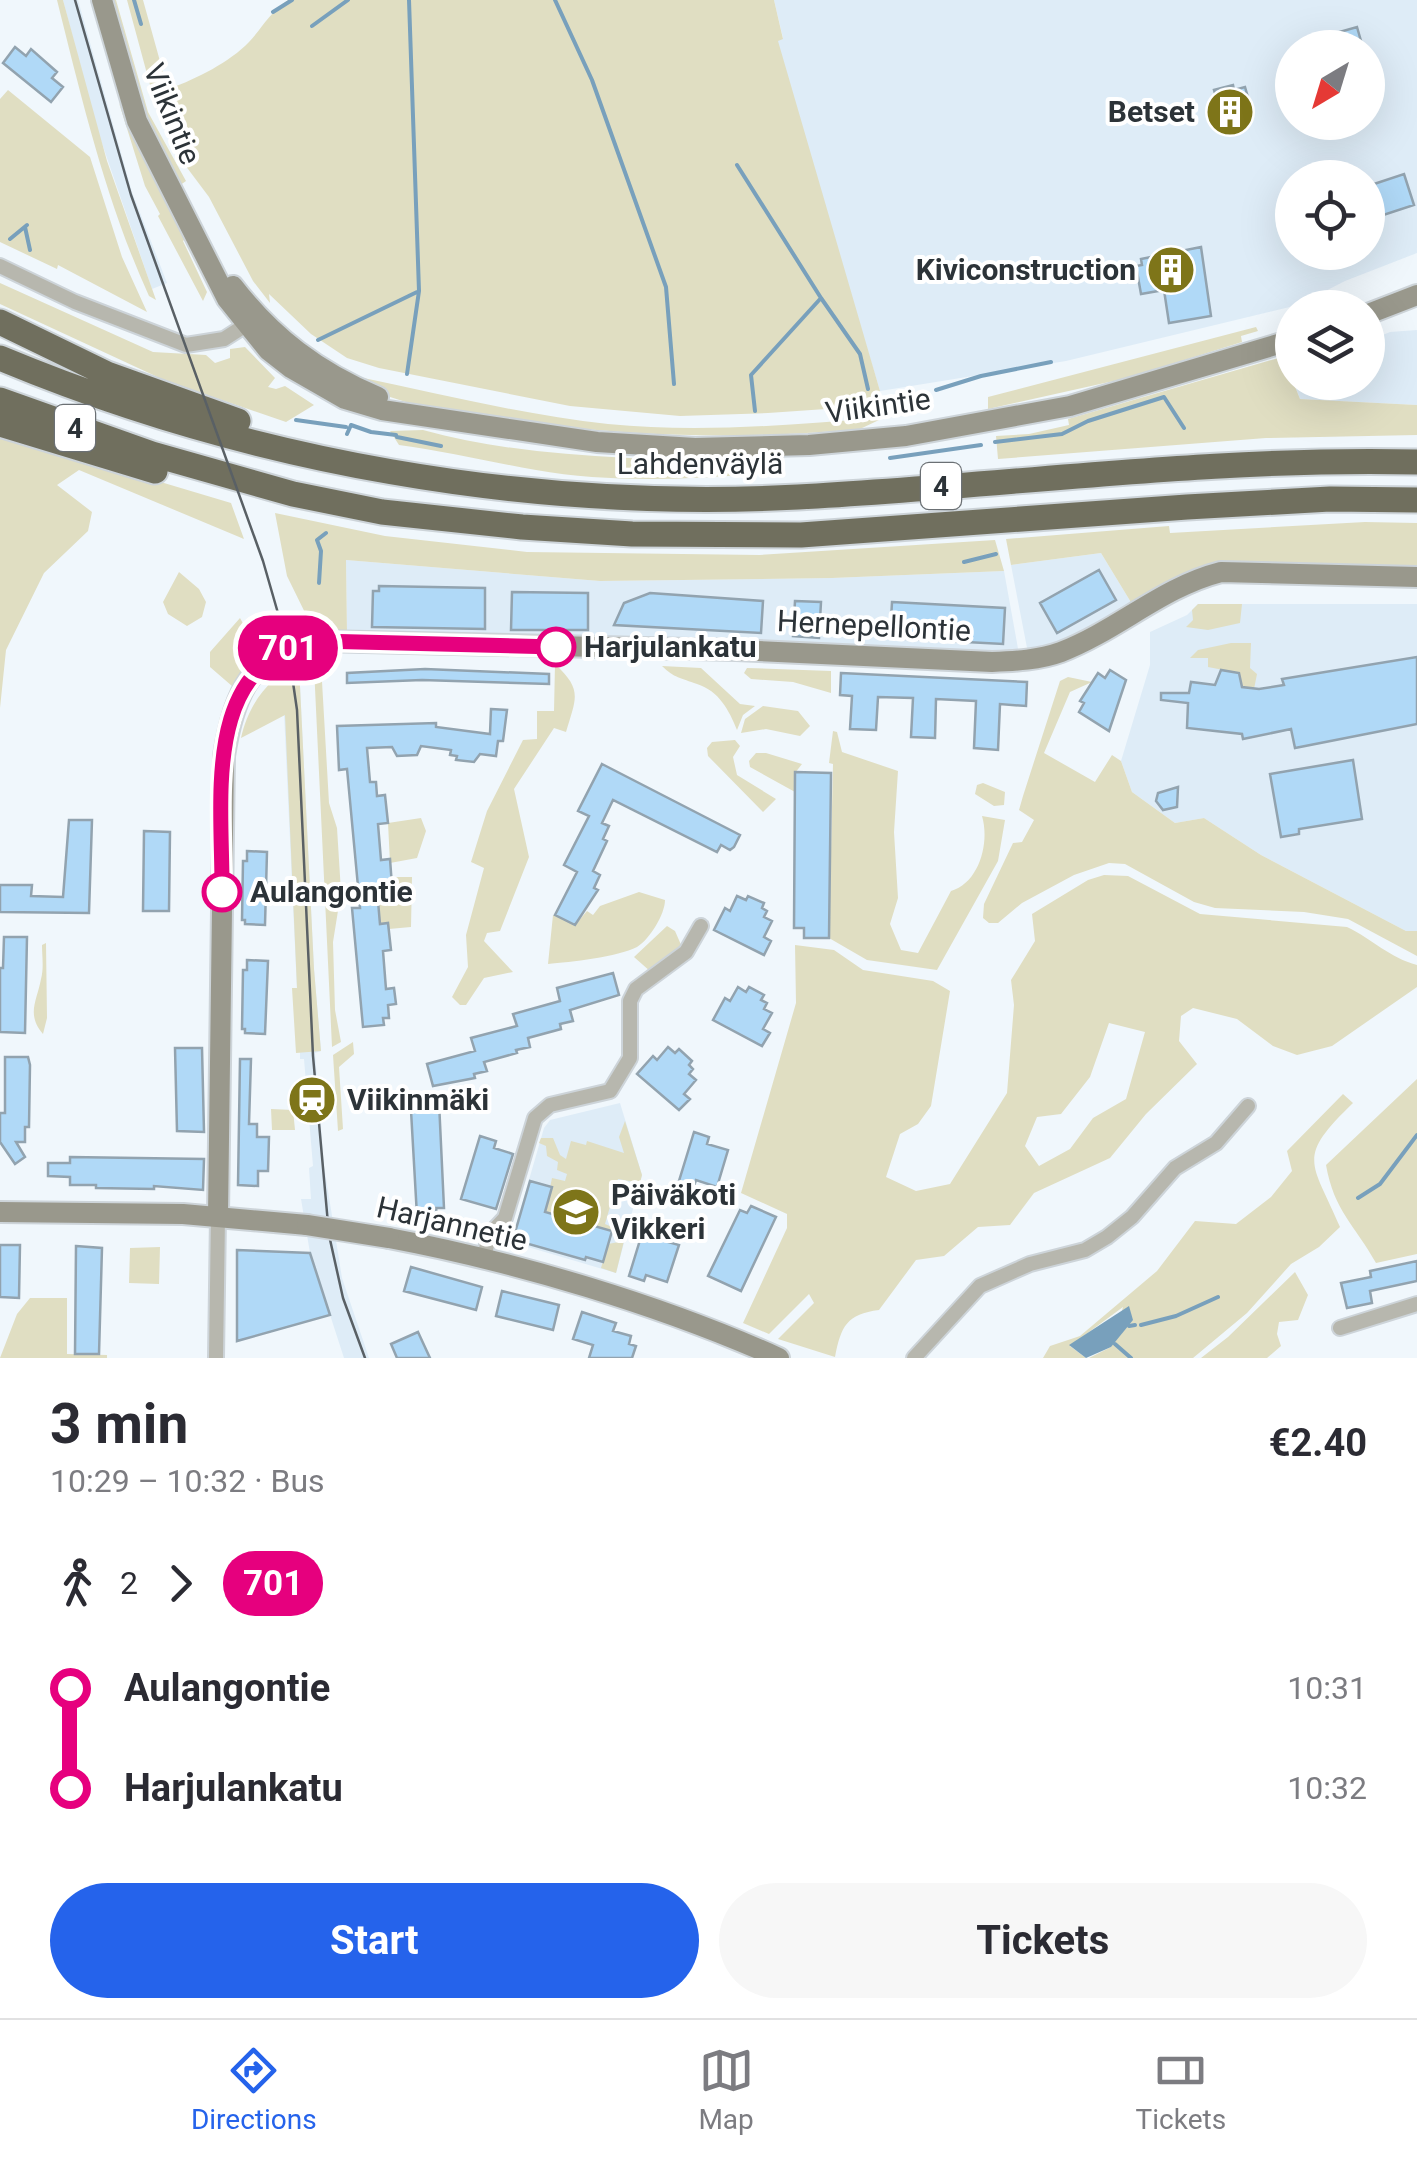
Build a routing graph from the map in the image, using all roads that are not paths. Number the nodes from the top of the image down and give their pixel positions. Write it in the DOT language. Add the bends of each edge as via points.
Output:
graph roads {
  1 [pos="102,0"];
  2 [pos="0,266"];
  3 [pos="1417,295"];
  4 [pos="1385,307"];
  5 [pos="252,321"];
  6 [pos="0,322"];
  7 [pos="1275,345"];
  8 [pos="0,358"];
  9 [pos="0,400"];
  10 [pos="0,424"];
  11 [pos="1417,462"];
  12 [pos="464,484"];
  13 [pos="293,494"];
  14 [pos="1417,500"];
  15 [pos="1417,577"];
  16 [pos="700,926"];
  17 [pos="1248,1106"];
  18 [pos="0,1212"];
  19 [pos="218,1216"];
  20 [pos="484,1259"];
  21 [pos="1417,1304"];
  22 [pos="1340,1328"];
  23 [pos="216,1358"];
  24 [pos="779,1358"];
  25 [pos="914,1358"];
  1 -- 5 [label="street, Viikintie" via="137,121 222,291"];
  2 -- 5 [label="street" via="186,345 224,339"];
  3 -- 4 [label="street"];
  5 -- 7 [label="street, Viikintie" via="352,386 461,423 695,448 886,438 1070,406"];
  6 -- 12 [label="highway" via="178,402"];
  8 -- 12 [label="highway, Lahdenväylä / 4" via="170,420"];
  9 -- 13 [label="highway, 4"];
  10 -- 13 [label="highway" via="143,469"];
  11 -- 12 [label="highway, Lahdenväylä / 4" via="1222,465 796,497 637,499"];
  13 -- 14 [label="highway, 4" via="454,522 632,534 801,535 1187,507"];
  15 -- 19 [label="street, Hernepellontie" via="1221,572 1181,585 1062,652 1009,661 308,642 274,656 238,694 223,778"];
  16 -- 20 [label="street" via="686,952 636,989 630,1058 610,1091 550,1105 535,1118 505,1218 489,1235"];
  17 -- 25 [label="street" via="1216,1143 1175,1168 1107,1238 980,1286"];
  18 -- 19 [label="street, Harjannetie"];
  19 -- 20 [label="street, Harjannetie, bridge" via="389,1238"];
  19 -- 23 [label="street"];
  20 -- 24 [label="street, Harjannetie"];
  21 -- 22 [label="street"];
}
